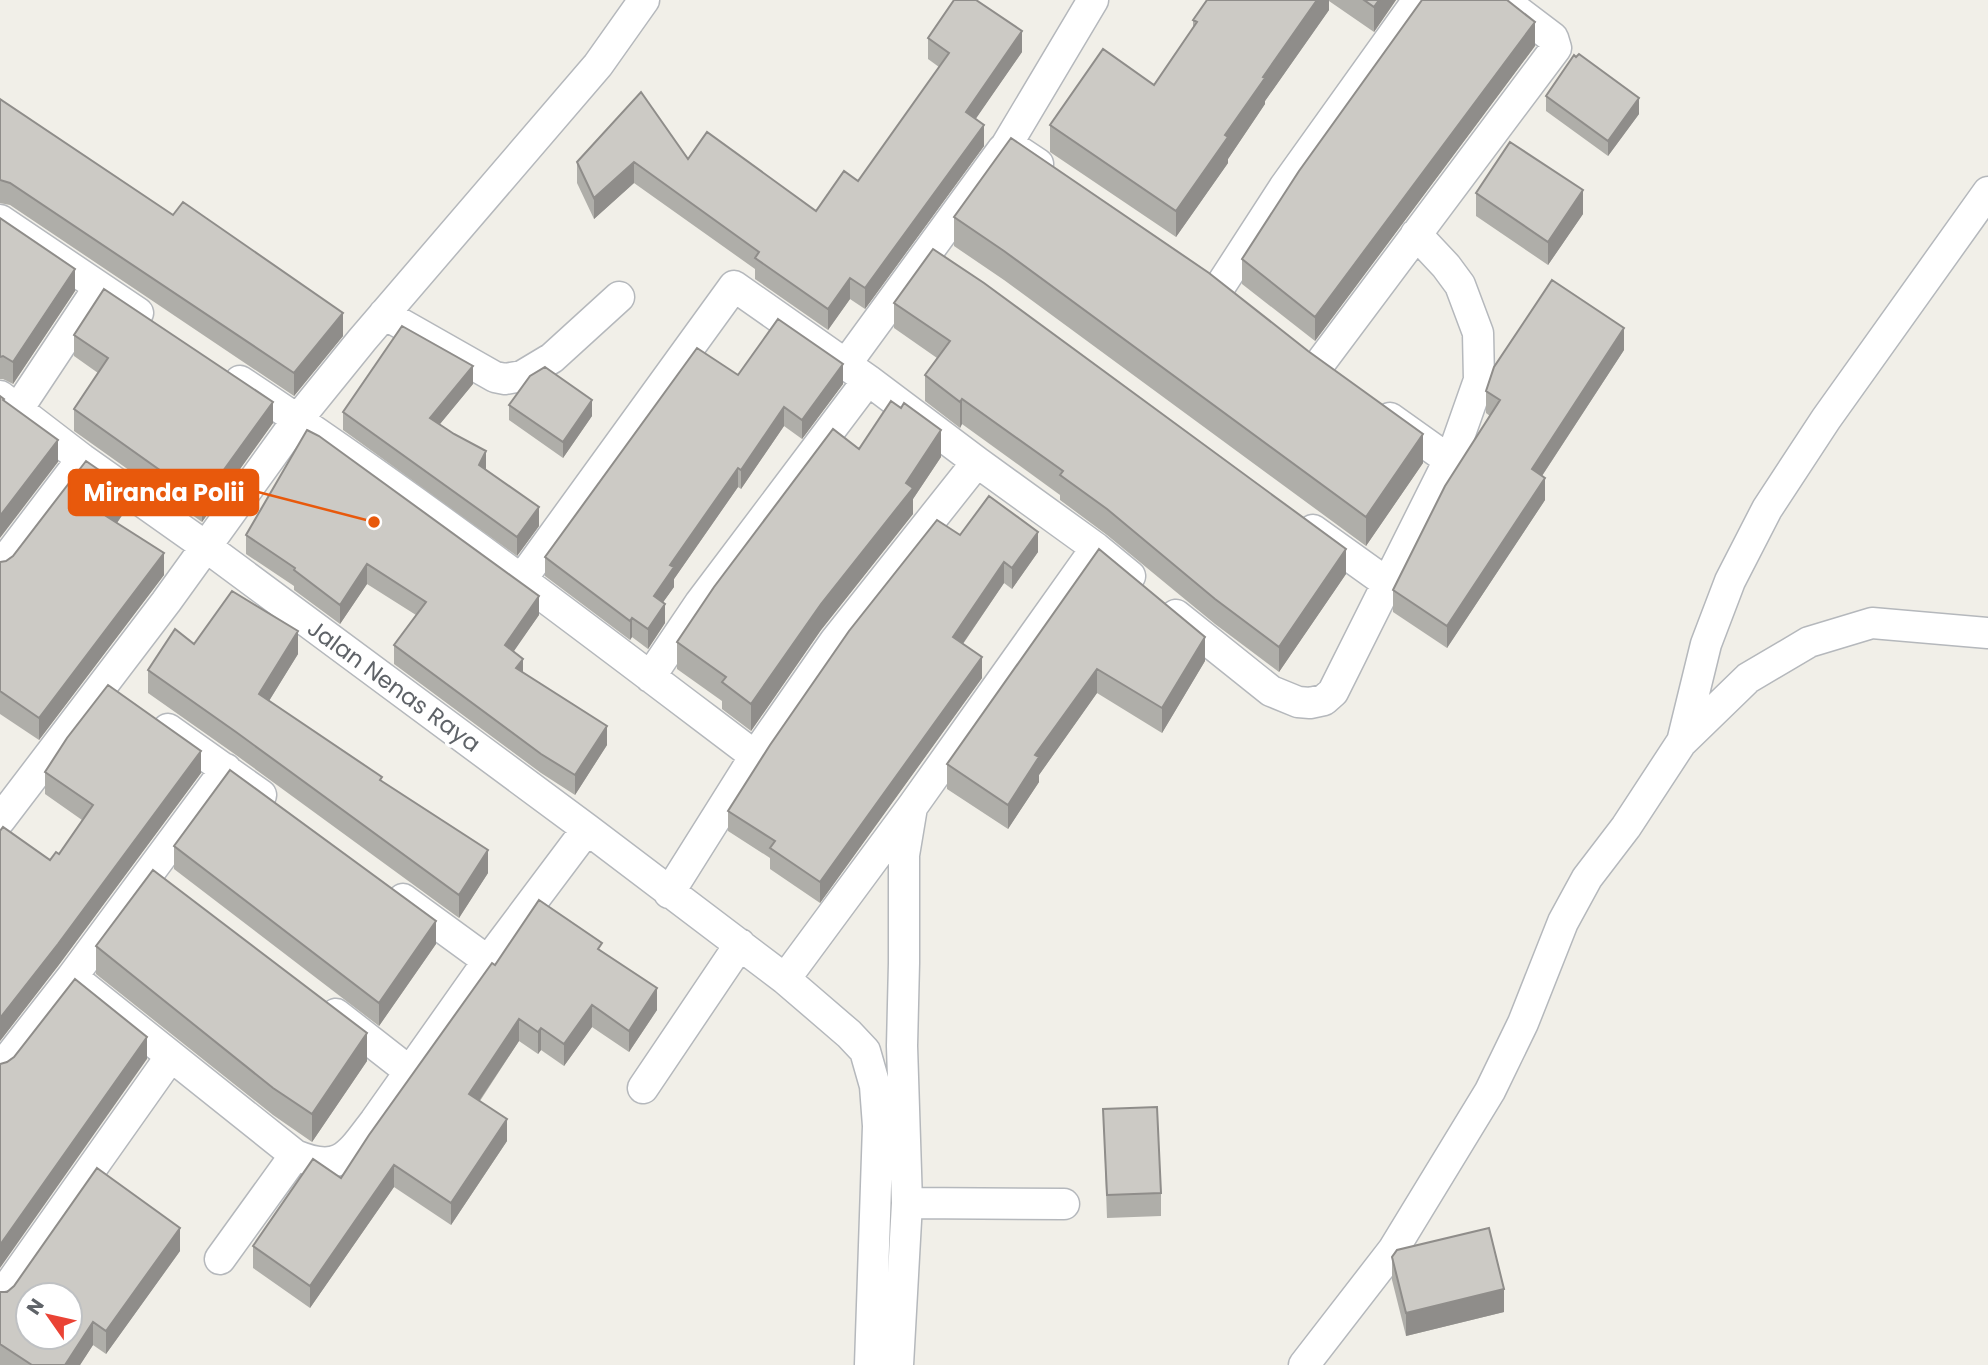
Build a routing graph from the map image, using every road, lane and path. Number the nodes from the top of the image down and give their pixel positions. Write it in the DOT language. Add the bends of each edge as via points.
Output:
graph roads {
  1 [pos="644,0"];
  2 [pos="1093,0"];
  3 [pos="1418,0"];
  4 [pos="1503,0"];
  5 [pos="1006,146"];
  6 [pos="1057,176"];
  7 [pos="1988,192"];
  8 [pos="0,220"];
  9 [pos="1416,234"];
  10 [pos="99,287"];
  11 [pos="1218,288"];
  12 [pos="619,297"];
  13 [pos="384,313"];
  14 [pos="156,325"];
  15 [pos="222,369"];
  16 [pos="857,372"];
  17 [pos="9,402"];
  18 [pos="298,419"];
  19 [pos="82,460"];
  20 [pos="1449,460"];
  21 [pos="977,462"];
  22 [pos="1287,510"];
  23 [pos="205,546"];
  24 [pos="1096,548"];
  25 [pos="0,567"];
  26 [pos="521,580"];
  27 [pos="1387,583"];
  28 [pos="1988,633"];
  29 [pos="650,677"];
  30 [pos="125,699"];
  31 [pos="1681,743"];
  32 [pos="755,756"];
  33 [pos="226,769"];
  34 [pos="912,807"];
  35 [pos="280,809"];
  36 [pos="0,820"];
  37 [pos="587,829"];
  38 [pos="379,881"];
  39 [pos="669,893"];
  40 [pos="740,944"];
  41 [pos="488,961"];
  42 [pos="72,977"];
  43 [pos="785,979"];
  44 [pos="312,996"];
  45 [pos="902,1046"];
  46 [pos="865,1051"];
  47 [pos="171,1056"];
  48 [pos="0,1069"];
  49 [pos="409,1070"];
  50 [pos="643,1088"];
  51 [pos="295,1154"];
  52 [pos="907,1203"];
  53 [pos="1064,1204"];
  54 [pos="220,1259"];
  55 [pos="0,1298"];
  56 [pos="870,1365"];
  57 [pos="898,1365"];
  58 [pos="1304,1365"];
  1 -- 13 [label="street" via="598,65"];
  2 -- 5 [label="street"];
  3 -- 11 [label="street" via="1284,186"];
  4 -- 9 [label="street" via="1553,38 1556,48"];
  5 -- 6 [label="street"];
  5 -- 16 [label="street" via="940,257"];
  7 -- 31 [label="street" via="1767,509 1730,581 1706,644"];
  8 -- 10 [label="street"];
  9 -- 20 [label="street" via="1461,285 1478,333 1479,380"];
  9 -- 20 [label="street" via="1330,374"];
  10 -- 14 [label="street"];
  10 -- 17 [label="street"];
  12 -- 13 [label="street" via="552,358 522,376 505,379"];
  13 -- 18 [label="street"];
  15 -- 18 [label="street"];
  16 -- 21 [label="street"];
  16 -- 26 [label="street" via="734,286"];
  16 -- 29 [label="street"];
  17 -- 19 [label="street, Jalan Nenas Raya"];
  18 -- 23 [label="street"];
  18 -- 26 [label="street"];
  19 -- 23 [label="street, Jalan Nenas Raya"];
  19 -- 25 [label="street"];
  20 -- 27 [label="street"];
  21 -- 24 [label="street"];
  21 -- 32 [label="street" via="835,641"];
  22 -- 27 [label="street"];
  23 -- 30 [label="street" via="166,602"];
  23 -- 37 [label="street, Jalan Nenas Raya"];
  24 -- 27 [label="street" via="1271,691 1298,702 1324,700 1333,692"];
  24 -- 34 [label="street"];
  26 -- 29 [label="street"];
  28 -- 31 [label="street" via="1872,623 1809,642 1748,678"];
  29 -- 32 [label="street"];
  30 -- 33 [label="street"];
  30 -- 36 [label="street"];
  31 -- 58 [label="street" via="1587,878 1563,922 1490,1091 1393,1250"];
  32 -- 39 [label="street"];
  33 -- 35 [label="street"];
  33 -- 42 [label="street" via="160,880"];
  34 -- 43 [label="street"];
  34 -- 45 [label="street" via="904,855"];
  37 -- 39 [label="street, Jalan Nenas Raya"];
  37 -- 41 [label="street"];
  38 -- 41 [label="street"];
  39 -- 40 [label="street, Jalan Nenas Raya"];
  40 -- 43 [label="street, Jalan Nenas Raya"];
  40 -- 50 [label="street"];
  41 -- 49 [label="street"];
  42 -- 47 [label="street"];
  42 -- 48 [label="street"];
  43 -- 46 [label="street, Jalan Nenas Raya"];
  44 -- 49 [label="street"];
  45 -- 46 [label="street"];
  45 -- 52 [label="street"];
  46 -- 56 [label="street" via="875,1086 878,1126"];
  47 -- 51 [label="street"];
  47 -- 55 [label="street"];
  49 -- 51 [label="street" via="357,1144 338,1161 323,1164"];
  51 -- 54 [label="street"];
  52 -- 53 [label="street"];
  52 -- 57 [label="street"];
}
